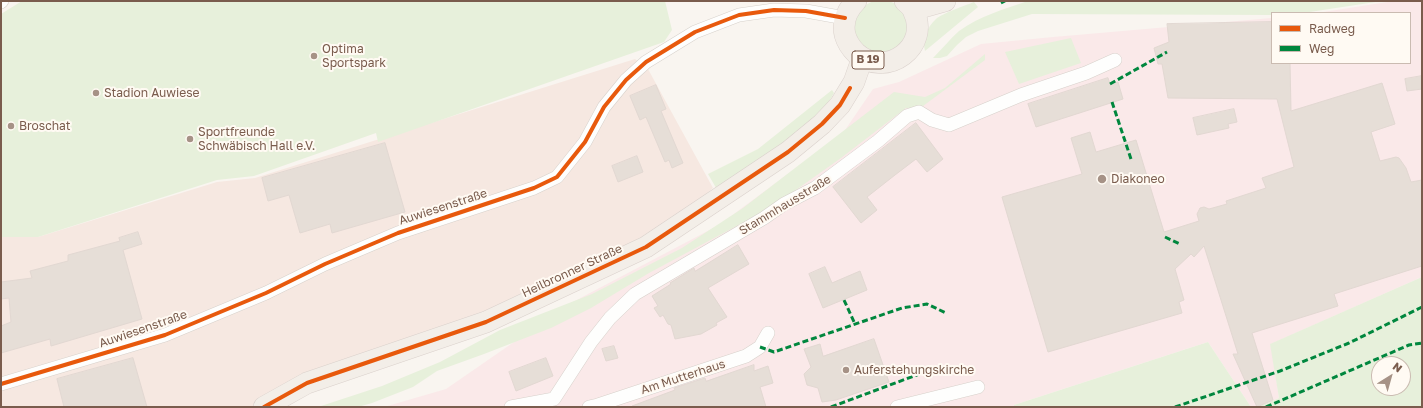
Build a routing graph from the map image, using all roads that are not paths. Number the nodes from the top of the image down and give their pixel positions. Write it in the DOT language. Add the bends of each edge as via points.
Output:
graph roads {
  1 [pos="945,1"];
  2 [pos="909,5"];
  3 [pos="850,9"];
  4 [pos="862,58"];
  5 [pos="1115,60"];
  6 [pos="768,333"];
  7 [pos="1,384"];
  8 [pos="978,387"];
  9 [pos="264,407"];
  10 [pos="511,407"];
  11 [pos="589,407"];
  12 [pos="898,407"];
  1 -- 2 [label="main road, B 19"];
  2 -- 4 [label="main road, B 19" via="917,25 916,36 904,55 892,62 877,63"];
  3 -- 4 [label="main road, B 19" via="844,30 852,49"];
  3 -- 7 [label="street, Auwiesenstraße" via="774,10 739,15 695,32 646,62 626,80 604,107 586,142 557,177 534,188 398,233 266,293 165,335"];
  4 -- 9 [label="main road, Heilbronner Straße / B 19" via="854,82 840,105 822,124 788,152 646,247 486,322 307,383"];
  5 -- 10 [label="street, Stammhausstraße" via="949,125 932,120 919,112 906,116 878,141 815,188 635,294 610,318 591,342 554,399"];
  6 -- 11 [label="street, Am Mutterhaus" via="760,347 746,356"];
  8 -- 12 [label="street"];
}
